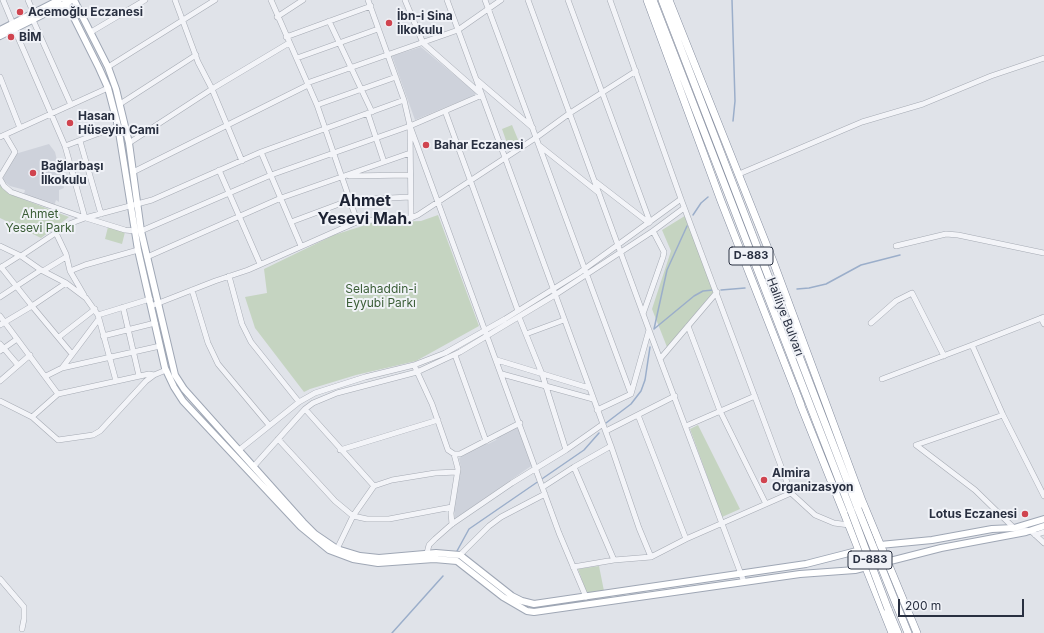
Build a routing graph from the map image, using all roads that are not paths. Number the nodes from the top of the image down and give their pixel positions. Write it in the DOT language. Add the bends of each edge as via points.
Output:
graph roads {
  1 [pos="3,0"];
  2 [pos="28,0"];
  3 [pos="145,0"];
  4 [pos="175,0"];
  5 [pos="215,0"];
  6 [pos="271,0"];
  7 [pos="303,0"];
  8 [pos="368,0"];
  9 [pos="405,0"];
  10 [pos="447,0"];
  11 [pos="485,0"];
  12 [pos="501,0"];
  13 [pos="528,0"];
  14 [pos="568,0"];
  15 [pos="610,0"];
  16 [pos="646,0"];
  17 [pos="653,0"];
  18 [pos="662,0"];
  19 [pos="669,0"];
  20 [pos="57,1"];
  21 [pos="70,1"];
  22 [pos="371,6"];
  23 [pos="488,8"];
  24 [pos="34,17"];
  25 [pos="278,17"];
  26 [pos="183,19"];
  27 [pos="329,21"];
  28 [pos="14,26"];
  29 [pos="378,29"];
  30 [pos="0,30"];
  31 [pos="458,30"];
  32 [pos="91,32"];
  33 [pos="0,36"];
  34 [pos="286,37"];
  35 [pos="289,42"];
  36 [pos="340,43"];
  37 [pos="423,43"];
  38 [pos="196,54"];
  39 [pos="387,55"];
  40 [pos="297,58"];
  41 [pos="1044,58"];
  42 [pos="108,67"];
  43 [pos="351,67"];
  44 [pos="636,71"];
  45 [pos="0,77"];
  46 [pos="396,77"];
  47 [pos="476,79"];
  48 [pos="308,84"];
  49 [pos="108,88"];
  50 [pos="212,89"];
  51 [pos="361,89"];
  52 [pos="705,92"];
  53 [pos="602,93"];
  54 [pos="482,95"];
  55 [pos="404,100"];
  56 [pos="120,104"];
  57 [pos="71,105"];
  58 [pos="317,105"];
  59 [pos="687,106"];
  60 [pos="445,111"];
  61 [pos="52,113"];
  62 [pos="370,113"];
  63 [pos="570,113"];
  64 [pos="118,126"];
  65 [pos="227,126"];
  66 [pos="410,126"];
  67 [pos="20,128"];
  68 [pos="326,128"];
  69 [pos="534,129"];
  70 [pos="2,136"];
  71 [pos="537,137"];
  72 [pos="376,138"];
  73 [pos="80,141"];
  74 [pos="129,142"];
  75 [pos="65,146"];
  76 [pos="539,146"];
  77 [pos="261,152"];
  78 [pos="334,152"];
  79 [pos="410,154"];
  80 [pos="505,157"];
  81 [pos="242,161"];
  82 [pos="384,162"];
  83 [pos="219,170"];
  84 [pos="133,172"];
  85 [pos="410,174"];
  86 [pos="739,174"];
  87 [pos="271,175"];
  88 [pos="343,176"];
  89 [pos="0,178"];
  90 [pos="732,180"];
  91 [pos="471,181"];
  92 [pos="595,181"];
  93 [pos="723,184"];
  94 [pos="599,193"];
  95 [pos="230,194"];
  96 [pos="281,198"];
  97 [pos="410,198"];
  98 [pos="681,199"];
  99 [pos="350,200"];
  100 [pos="439,202"];
  101 [pos="134,206"];
  102 [pos="684,208"];
  103 [pos="101,214"];
  104 [pos="240,217"];
  105 [pos="85,218"];
  106 [pos="411,218"];
  107 [pos="359,221"];
  108 [pos="291,222"];
  109 [pos="649,222"];
  110 [pos="138,231"];
  111 [pos="653,231"];
  112 [pos="56,233"];
  113 [pos="0,246"];
  114 [pos="301,246"];
  115 [pos="618,246"];
  116 [pos="896,246"];
  117 [pos="138,250"];
  118 [pos="621,252"];
  119 [pos="1044,253"];
  120 [pos="20,256"];
  121 [pos="66,257"];
  122 [pos="147,257"];
  123 [pos="260,264"];
  124 [pos="1,267"];
  125 [pos="42,270"];
  126 [pos="70,271"];
  127 [pos="586,272"];
  128 [pos="229,276"];
  129 [pos="66,283"];
  130 [pos="17,287"];
  131 [pos="192,290"];
  132 [pos="554,292"];
  133 [pos="716,292"];
  134 [pos="0,297"];
  135 [pos="86,298"];
  136 [pos="150,299"];
  137 [pos="154,305"];
  138 [pos="32,306"];
  139 [pos="123,307"];
  140 [pos="518,311"];
  141 [pos="783,313"];
  142 [pos="643,314"];
  143 [pos="774,314"];
  144 [pos="97,315"];
  145 [pos="0,316"];
  146 [pos="519,317"];
  147 [pos="1043,317"];
  148 [pos="564,320"];
  149 [pos="155,323"];
  150 [pos="871,324"];
  151 [pos="1044,324"];
  152 [pos="3,325"];
  153 [pos="688,326"];
  154 [pos="129,330"];
  155 [pos="485,330"];
  156 [pos="649,330"];
  157 [pos="526,334"];
  158 [pos="103,336"];
  159 [pos="488,336"];
  160 [pos="59,337"];
  161 [pos="17,339"];
  162 [pos="0,344"];
  163 [pos="972,345"];
  164 [pos="160,346"];
  165 [pos="2,350"];
  166 [pos="134,353"];
  167 [pos="72,354"];
  168 [pos="30,355"];
  169 [pos="455,355"];
  170 [pos="944,356"];
  171 [pos="110,358"];
  172 [pos="660,359"];
  173 [pos="497,360"];
  174 [pos="18,365"];
  175 [pos="414,365"];
  176 [pos="62,368"];
  177 [pos="166,370"];
  178 [pos="813,371"];
  179 [pos="417,372"];
  180 [pos="502,374"];
  181 [pos="542,374"];
  182 [pos="154,375"];
  183 [pos="46,376"];
  184 [pos="139,376"];
  185 [pos="882,379"];
  186 [pos="0,381"];
  187 [pos="116,381"];
  188 [pos="546,386"];
  189 [pos="589,388"];
  190 [pos="58,394"];
  191 [pos="631,394"];
  192 [pos="675,396"];
  193 [pos="755,396"];
  194 [pos="593,400"];
  195 [pos="0,401"];
  196 [pos="298,402"];
  197 [pos="801,405"];
  198 [pos="305,409"];
  199 [pos="597,410"];
  200 [pos="720,411"];
  201 [pos="1003,414"];
  202 [pos="638,415"];
  203 [pos="32,417"];
  204 [pos="438,420"];
  205 [pos="520,423"];
  206 [pos="603,424"];
  207 [pos="268,425"];
  208 [pos="686,426"];
  209 [pos="606,431"];
  210 [pos="278,439"];
  211 [pos="486,441"];
  212 [pos="611,446"];
  213 [pos="239,450"];
  214 [pos="340,450"];
  215 [pos="566,450"];
  216 [pos="454,454"];
  217 [pos="254,466"];
  218 [pos="574,467"];
  219 [pos="537,470"];
  220 [pos="457,472"];
  221 [pos="542,485"];
  222 [pos="374,486"];
  223 [pos="791,493"];
  224 [pos="545,494"];
  225 [pos="1044,496"];
  226 [pos="766,504"];
  227 [pos="452,507"];
  228 [pos="353,516"];
  229 [pos="1044,519"];
  230 [pos="452,524"];
  231 [pos="723,524"];
  232 [pos="849,525"];
  233 [pos="1044,526"];
  234 [pos="1014,528"];
  235 [pos="1044,532"];
  236 [pos="1033,533"];
  237 [pos="686,539"];
  238 [pos="1044,543"];
  239 [pos="880,545"];
  240 [pos="337,549"];
  241 [pos="859,550"];
  242 [pos="427,553"];
  243 [pos="460,555"];
  244 [pos="651,557"];
  245 [pos="614,560"];
  246 [pos="888,563"];
  247 [pos="573,567"];
  248 [pos="866,568"];
  249 [pos="743,574"];
  250 [pos="0,579"];
  251 [pos="744,582"];
  252 [pos="586,597"];
  253 [pos="22,629"];
  254 [pos="892,633"];
  255 [pos="898,633"];
  256 [pos="908,633"];
  257 [pos="917,633"];
  1 -- 28 [label="street"];
  2 -- 24 [label="street"];
  3 -- 32 [label="street"];
  4 -- 26 [label="street"];
  5 -- 26 [label="street"];
  6 -- 25 [label="street"];
  7 -- 25 [label="street"];
  8 -- 22 [label="street"];
  9 -- 37 [label="street"];
  10 -- 31 [label="street"];
  11 -- 23 [label="street"];
  12 -- 23 [label="street"];
  13 -- 63 [label="street"];
  14 -- 53 [label="street"];
  15 -- 44 [label="street"];
  16 -- 59 [label="highway"];
  17 -- 93 [label="highway, Haliliye Bulvarı / D-883"];
  18 -- 90 [label="highway, Haliliye Bulvarı / D-883"];
  19 -- 52 [label="highway"];
  20 -- 24 [label="main road"];
  21 -- 24 [label="main road"];
  21 -- 32 [label="main road"];
  21 -- 49 [label="main road"];
  22 -- 27 [label="street"];
  22 -- 29 [label="street"];
  23 -- 31 [label="street"];
  23 -- 69 [label="street"];
  24 -- 28 [label="main road"];
  24 -- 57 [label="street"];
  25 -- 34 [label="street"];
  26 -- 38 [label="street"];
  26 -- 42 [label="street"];
  27 -- 34 [label="street"];
  27 -- 36 [label="street"];
  28 -- 30 [label="main road"];
  28 -- 33 [label="main road"];
  28 -- 61 [label="street"];
  29 -- 36 [label="street"];
  29 -- 39 [label="street"];
  31 -- 37 [label="street"];
  31 -- 47 [label="street"];
  32 -- 42 [label="main road"];
  34 -- 35 [label="street"];
  35 -- 40 [label="street"];
  35 -- 50 [label="street"];
  36 -- 40 [label="street"];
  36 -- 43 [label="street"];
  37 -- 39 [label="street"];
  37 -- 54 [label="street"];
  38 -- 50 [label="street"];
  38 -- 56 [label="street"];
  39 -- 43 [label="street"];
  39 -- 46 [label="street"];
  40 -- 48 [label="street"];
  41 -- 86 [label="street" via="991,76 923,104 862,122"];
  42 -- 56 [label="main road"];
  43 -- 48 [label="street"];
  43 -- 51 [label="street"];
  44 -- 53 [label="street"];
  44 -- 98 [label="street"];
  45 -- 67 [label="street"];
  46 -- 51 [label="street"];
  46 -- 55 [label="street"];
  47 -- 54 [label="street"];
  47 -- 69 [label="street"];
  48 -- 58 [label="street"];
  48 -- 65 [label="street"];
  49 -- 57 [label="street"];
  49 -- 64 [label="main road"];
  50 -- 65 [label="street"];
  50 -- 74 [label="street"];
  51 -- 58 [label="street"];
  51 -- 62 [label="street"];
  52 -- 86 [label="highway"];
  52 -- 90 [label="highway"];
  53 -- 63 [label="street"];
  53 -- 109 [label="street"];
  54 -- 60 [label="street"];
  54 -- 80 [label="street"];
  55 -- 62 [label="street"];
  55 -- 66 [label="street"];
  56 -- 74 [label="main road"];
  57 -- 61 [label="street"];
  58 -- 68 [label="street"];
  59 -- 93 [label="highway"];
  59 -- 197 [label="highway" via="721,201"];
  60 -- 66 [label="street"];
  60 -- 91 [label="street"];
  61 -- 67 [label="street"];
  61 -- 75 [label="street"];
  62 -- 68 [label="street"];
  62 -- 72 [label="street"];
  63 -- 71 [label="street"];
  63 -- 92 [label="street"];
  64 -- 73 [label="street"];
  64 -- 101 [label="main road"];
  65 -- 81 [label="street"];
  65 -- 84 [label="street"];
  66 -- 72 [label="street"];
  66 -- 79 [label="street"];
  66 -- 100 [label="street"];
  67 -- 70 [label="street"];
  68 -- 77 [label="street"];
  68 -- 78 [label="street"];
  69 -- 71 [label="street"];
  70 -- 89 [label="street" via="15,152"];
  71 -- 76 [label="street"];
  71 -- 80 [label="street"];
  72 -- 78 [label="street"];
  72 -- 82 [label="street"];
  73 -- 75 [label="street"];
  73 -- 103 [label="street"];
  74 -- 84 [label="main road"];
  75 -- 105 [label="street"];
  76 -- 94 [label="street"];
  76 -- 127 [label="street"];
  77 -- 81 [label="street"];
  77 -- 87 [label="street"];
  78 -- 87 [label="street"];
  78 -- 88 [label="street"];
  79 -- 82 [label="street"];
  79 -- 85 [label="street"];
  80 -- 91 [label="street"];
  80 -- 132 [label="street"];
  81 -- 83 [label="street"];
  82 -- 88 [label="street"];
  83 -- 95 [label="street"];
  83 -- 101 [label="street"];
  84 -- 101 [label="main road"];
  85 -- 88 [label="street"];
  85 -- 97 [label="street"];
  86 -- 178 [label="highway"];
  87 -- 95 [label="street"];
  87 -- 96 [label="street"];
  88 -- 96 [label="street"];
  88 -- 99 [label="street"];
  89 -- 105 [label="street" via="11,192"];
  90 -- 141 [label="highway, Haliliye Bulvarı / D-883"];
  91 -- 100 [label="street"];
  91 -- 140 [label="street"];
  92 -- 94 [label="street"];
  92 -- 109 [label="street"];
  93 -- 143 [label="highway, Haliliye Bulvarı / D-883"];
  94 -- 115 [label="street"];
  95 -- 104 [label="street"];
  95 -- 110 [label="street"];
  96 -- 104 [label="street"];
  96 -- 108 [label="street"];
  97 -- 99 [label="street"];
  97 -- 106 [label="street"];
  98 -- 102 [label="street"];
  98 -- 109 [label="street"];
  99 -- 107 [label="street"];
  99 -- 108 [label="street"];
  100 -- 106 [label="street"];
  100 -- 155 [label="street"];
  101 -- 103 [label="street"];
  101 -- 110 [label="main road"];
  102 -- 111 [label="street"];
  102 -- 133 [label="street"];
  103 -- 105 [label="street"];
  104 -- 122 [label="street"];
  104 -- 123 [label="street"];
  105 -- 110 [label="street" via="125,230"];
  105 -- 112 [label="street"];
  106 -- 107 [label="street"];
  107 -- 114 [label="street"];
  108 -- 114 [label="street"];
  109 -- 115 [label="street"];
  110 -- 117 [label="main road"];
  110 -- 122 [label="main road"];
  111 -- 118 [label="street"];
  111 -- 142 [label="street" via="664,252"];
  112 -- 120 [label="street"];
  112 -- 121 [label="street"];
  113 -- 120 [label="street"];
  114 -- 123 [label="street"];
  115 -- 118 [label="street"];
  115 -- 127 [label="street"];
  116 -- 119 [label="street" via="946,234"];
  117 -- 126 [label="street"];
  117 -- 136 [label="main road"];
  118 -- 127 [label="street"];
  118 -- 142 [label="street"];
  120 -- 124 [label="street"];
  120 -- 125 [label="street"];
  121 -- 125 [label="street"];
  121 -- 126 [label="street"];
  122 -- 137 [label="main road"];
  123 -- 128 [label="street"];
  124 -- 130 [label="street"];
  125 -- 129 [label="street"];
  125 -- 130 [label="street"];
  126 -- 135 [label="street"];
  127 -- 132 [label="street"];
  127 -- 191 [label="street"];
  128 -- 131 [label="street"];
  128 -- 196 [label="street" via="242,324 251,342"];
  129 -- 135 [label="street"];
  129 -- 138 [label="street"];
  130 -- 134 [label="street"];
  130 -- 138 [label="street"];
  131 -- 137 [label="street"];
  131 -- 207 [label="street" via="208,343 218,364"];
  132 -- 140 [label="street"];
  132 -- 146 [label="street"];
  132 -- 148 [label="street"];
  133 -- 153 [label="street"];
  133 -- 193 [label="street"];
  135 -- 144 [label="street"];
  136 -- 137 [label="main road"];
  136 -- 139 [label="street"];
  137 -- 149 [label="main road"];
  137 -- 213 [label="main road" via="175,375 184,389"];
  138 -- 152 [label="street"];
  138 -- 160 [label="street"];
  139 -- 144 [label="street"];
  139 -- 154 [label="street"];
  140 -- 155 [label="street"];
  141 -- 178 [label="highway"];
  141 -- 256 [label="highway, Haliliye Bulvarı / D-883, bridge"];
  142 -- 156 [label="street"];
  143 -- 197 [label="highway"];
  143 -- 255 [label="highway, Haliliye Bulvarı / D-883, bridge"];
  144 -- 158 [label="street"];
  144 -- 160 [label="street"];
  144 -- 167 [label="street"];
  145 -- 152 [label="street"];
  146 -- 157 [label="street"];
  146 -- 159 [label="street"];
  147 -- 151 [label="street"];
  147 -- 163 [label="street"];
  148 -- 157 [label="street"];
  148 -- 189 [label="street"];
  149 -- 154 [label="street"];
  149 -- 164 [label="main road"];
  150 -- 170 [label="street" via="896,301 912,293"];
  152 -- 161 [label="street"];
  153 -- 172 [label="street"];
  153 -- 200 [label="street"];
  154 -- 158 [label="street"];
  154 -- 166 [label="street"];
  155 -- 159 [label="street"];
  155 -- 175 [label="street" via="445,353"];
  156 -- 172 [label="street"];
  156 -- 191 [label="street"];
  157 -- 181 [label="street"];
  158 -- 171 [label="street"];
  159 -- 169 [label="street"];
  159 -- 173 [label="street"];
  160 -- 167 [label="street"];
  161 -- 165 [label="street"];
  161 -- 168 [label="street"];
  162 -- 165 [label="street"];
  163 -- 170 [label="street"];
  163 -- 201 [label="street"];
  164 -- 166 [label="street"];
  164 -- 177 [label="main road"];
  165 -- 174 [label="street"];
  166 -- 171 [label="street"];
  166 -- 184 [label="street"];
  167 -- 176 [label="street"];
  168 -- 174 [label="street"];
  168 -- 183 [label="street"];
  169 -- 179 [label="street"];
  169 -- 211 [label="street"];
  170 -- 185 [label="street"];
  171 -- 176 [label="street"];
  171 -- 187 [label="street"];
  172 -- 192 [label="street"];
  173 -- 180 [label="street"];
  173 -- 181 [label="street"];
  174 -- 186 [label="street"];
  175 -- 179 [label="street"];
  175 -- 196 [label="street" via="365,377 315,393"];
  176 -- 183 [label="street"];
  177 -- 182 [label="street"];
  177 -- 251 [label="main road" via="184,401 301,527 320,544 336,553 353,559 378,562 434,559 457,561 503,597 527,611 534,612"];
  178 -- 239 [label="highway"];
  179 -- 198 [label="street" via="337,393"];
  179 -- 204 [label="street"];
  180 -- 188 [label="street"];
  180 -- 205 [label="street"];
  181 -- 188 [label="street"];
  181 -- 189 [label="street"];
  182 -- 184 [label="street"];
  182 -- 203 [label="street" via="97,434 58,440"];
  183 -- 190 [label="street"];
  184 -- 187 [label="street"];
  187 -- 190 [label="street"];
  188 -- 194 [label="street"];
  188 -- 215 [label="street"];
  189 -- 194 [label="street"];
  190 -- 203 [label="street"];
  191 -- 199 [label="street"];
  192 -- 202 [label="street"];
  192 -- 208 [label="street"];
  193 -- 200 [label="street"];
  193 -- 223 [label="street"];
  194 -- 199 [label="street"];
  195 -- 203 [label="street"];
  196 -- 207 [label="street"];
  197 -- 232 [label="highway"];
  198 -- 210 [label="street"];
  198 -- 214 [label="street"];
  199 -- 206 [label="street"];
  200 -- 208 [label="street"];
  200 -- 226 [label="street"];
  201 -- 225 [label="street"];
  201 -- 234 [label="street" via="916,445 975,490"];
  202 -- 209 [label="street"];
  202 -- 237 [label="street"];
  204 -- 214 [label="street"];
  204 -- 216 [label="street" via="448,450"];
  205 -- 211 [label="street"];
  205 -- 219 [label="street"];
  206 -- 209 [label="street"];
  206 -- 215 [label="street"];
  207 -- 213 [label="street"];
  208 -- 231 [label="street"];
  209 -- 212 [label="street"];
  210 -- 217 [label="street"];
  210 -- 228 [label="street" via="335,501"];
  211 -- 216 [label="street" via="460,454"];
  212 -- 218 [label="street"];
  212 -- 244 [label="street"];
  213 -- 217 [label="main road"];
  214 -- 222 [label="street"];
  215 -- 219 [label="street"];
  216 -- 220 [label="street"];
  217 -- 240 [label="main road" via="309,529"];
  218 -- 221 [label="street"];
  218 -- 245 [label="street"];
  219 -- 221 [label="street"];
  219 -- 230 [label="street"];
  220 -- 222 [label="street" via="392,480"];
  220 -- 227 [label="street"];
  221 -- 224 [label="street"];
  222 -- 228 [label="street"];
  223 -- 226 [label="street"];
  223 -- 232 [label="street" via="814,515 834,523"];
  224 -- 243 [label="street" via="501,517"];
  224 -- 247 [label="street"];
  226 -- 231 [label="street"];
  227 -- 228 [label="street" via="389,519 367,520"];
  227 -- 230 [label="street"];
  228 -- 240 [label="street"];
  229 -- 234 [label="main road"];
  230 -- 242 [label="street" via="429,545"];
  231 -- 237 [label="street"];
  231 -- 249 [label="street"];
  232 -- 241 [label="highway"];
  233 -- 236 [label="main road"];
  234 -- 236 [label="street"];
  234 -- 239 [label="main road"];
  235 -- 236 [label="street"];
  236 -- 238 [label="street"];
  236 -- 246 [label="main road" via="941,548"];
  237 -- 244 [label="street"];
  239 -- 241 [label="main road"];
  239 -- 246 [label="highway"];
  240 -- 242 [label="main road" via="360,556 379,558"];
  241 -- 248 [label="highway"];
  241 -- 249 [label="main road" via="825,560"];
  242 -- 243 [label="main road"];
  243 -- 252 [label="main road" via="497,585 522,601 534,604"];
  244 -- 245 [label="street"];
  245 -- 247 [label="street"];
  246 -- 248 [label="main road"];
  246 -- 257 [label="highway"];
  247 -- 252 [label="street"];
  248 -- 251 [label="main road"];
  248 -- 254 [label="highway"];
  249 -- 251 [label="street"];
  249 -- 252 [label="main road"];
  250 -- 253 [label="street" via="24,608"];
}
